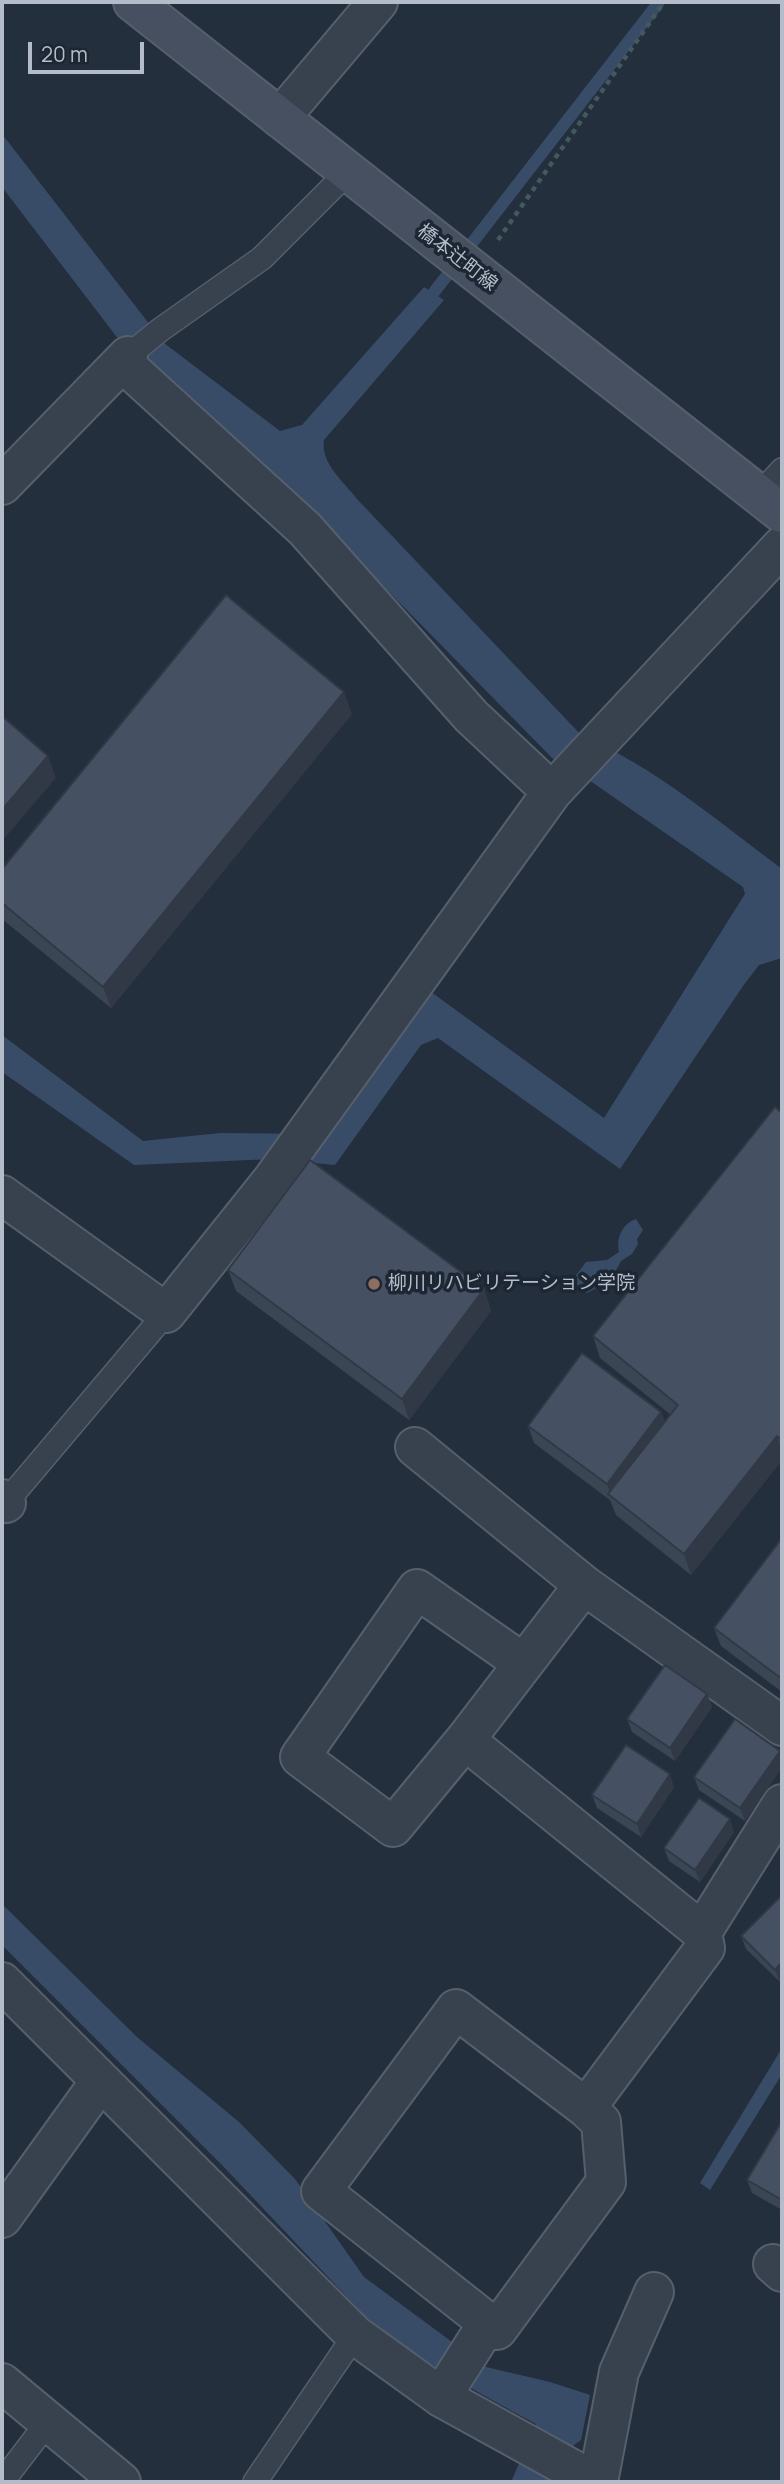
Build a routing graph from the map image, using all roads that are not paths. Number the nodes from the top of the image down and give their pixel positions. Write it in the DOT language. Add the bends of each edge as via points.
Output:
graph roads {
  1 [pos="133,2"];
  2 [pos="378,2"];
  3 [pos="281,118"];
  4 [pos="348,172"];
  5 [pos="125,359"];
  6 [pos="2,485"];
  7 [pos="775,493"];
  8 [pos="782,546"];
  9 [pos="560,784"];
  10 [pos="2,1195"];
  11 [pos="166,1313"];
  12 [pos="415,1447"];
  13 [pos="3,1503"];
  14 [pos="584,1585"];
  15 [pos="523,1664"];
  16 [pos="782,1726"];
  17 [pos="465,1740"];
  18 [pos="782,1804"];
  19 [pos="702,1931"];
  20 [pos="2,1982"];
  21 [pos="99,2083"];
  22 [pos="586,2108"];
  23 [pos="2,2218"];
  24 [pos="654,2292"];
  25 [pos="355,2335"];
  26 [pos="463,2363"];
  27 [pos="2,2383"];
  28 [pos="48,2422"];
  29 [pos="588,2478"];
  30 [pos="2,2482"];
  31 [pos="121,2482"];
  32 [pos="255,2482"];
  1 -- 3 [label="main road, 橋本辻町線"];
  2 -- 3 [label="street"];
  3 -- 4 [label="main road, 橋本辻町線"];
  4 -- 5 [label="lane" via="262,258"];
  4 -- 7 [label="main road, 橋本辻町線"];
  5 -- 6 [label="street"];
  5 -- 9 [label="street" via="304,529 471,716"];
  8 -- 9 [label="street"];
  9 -- 11 [label="street" via="273,1180"];
  10 -- 11 [label="street"];
  11 -- 13 [label="lane"];
  12 -- 14 [label="street"];
  14 -- 15 [label="street"];
  14 -- 16 [label="street"];
  15 -- 17 [label="street"];
  15 -- 17 [label="street" via="417,1589 300,1757 393,1827"];
  17 -- 19 [label="street"];
  18 -- 19 [label="street"];
  19 -- 22 [label="street" via="705,1948"];
  20 -- 21 [label="street"];
  21 -- 23 [label="street"];
  21 -- 25 [label="street"];
  22 -- 26 [label="street" via="601,2122 606,2182 497,2330"];
  22 -- 26 [label="street" via="456,2009 321,2192"];
  24 -- 29 [label="street" via="619,2372"];
  25 -- 26 [label="street"];
  25 -- 32 [label="lane"];
  26 -- 29 [label="street" via="519,2442"];
  27 -- 28 [label="street"];
  28 -- 30 [label="lane"];
  28 -- 31 [label="street"];
}
